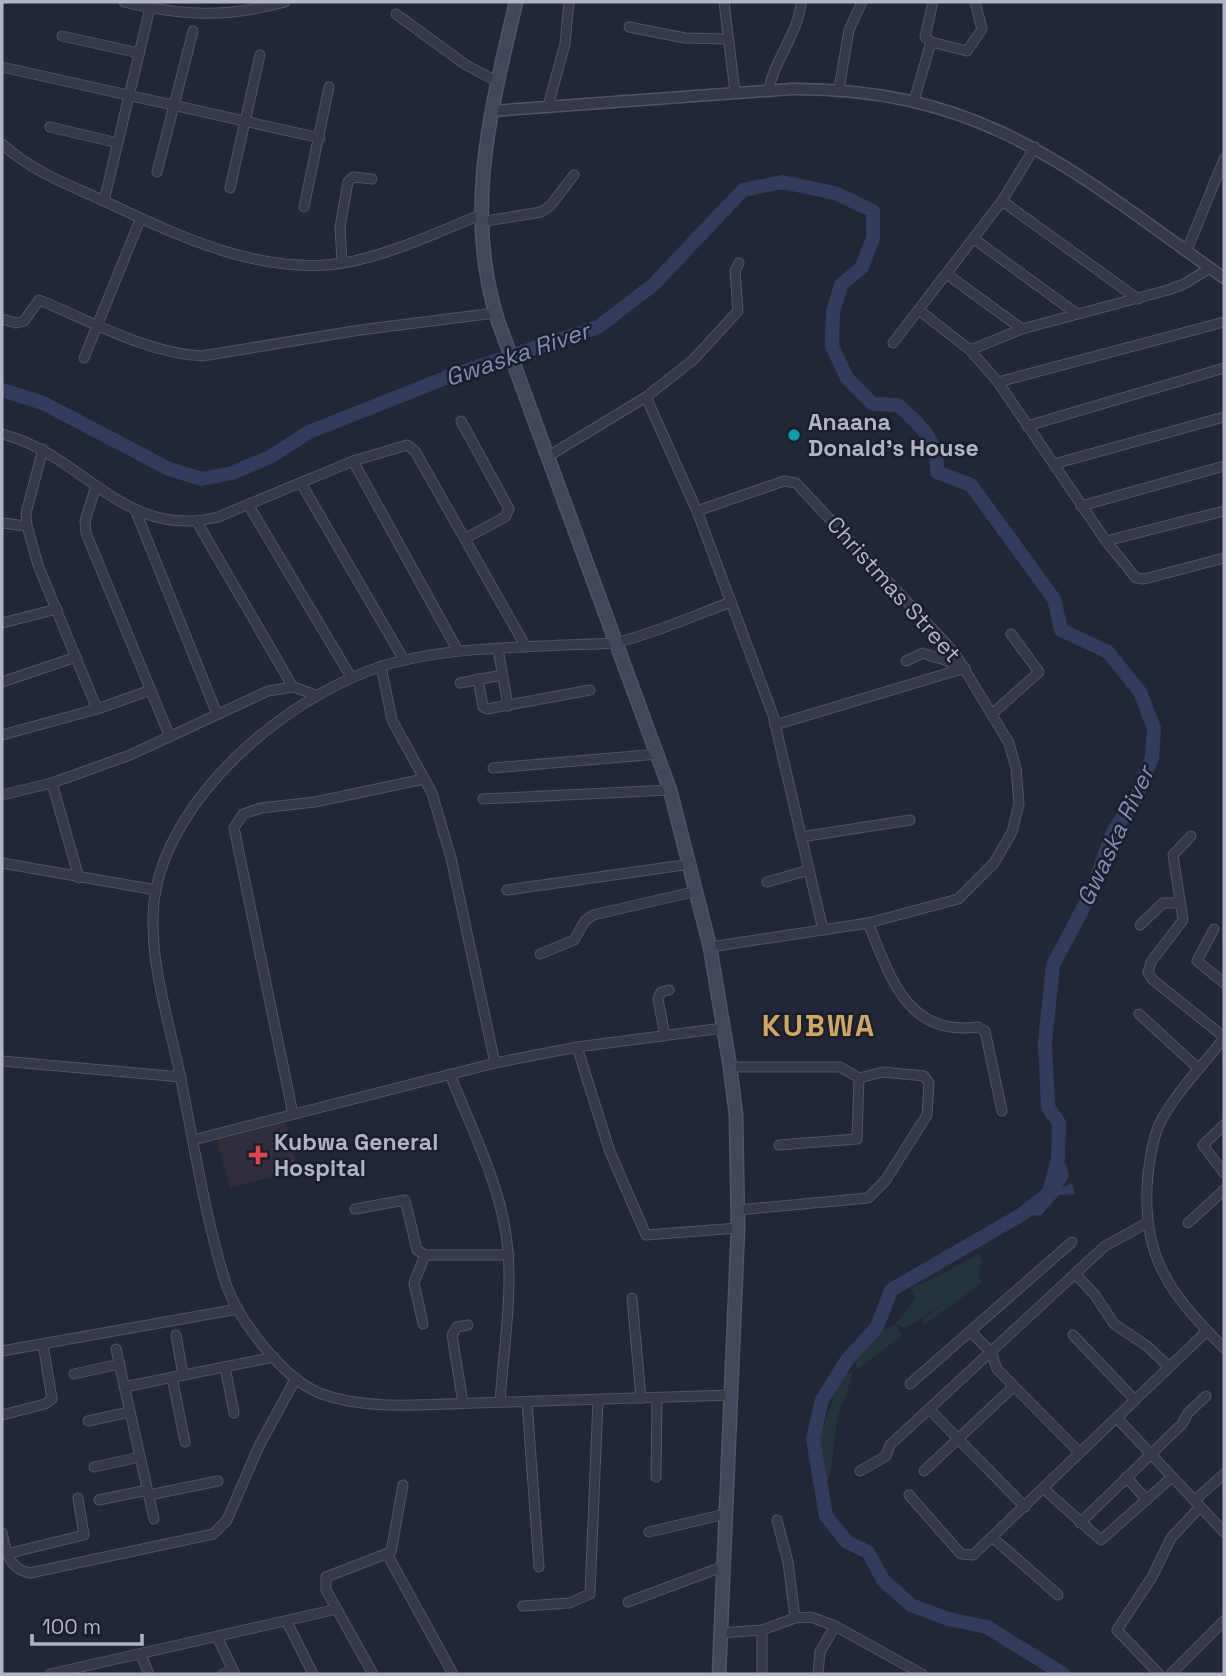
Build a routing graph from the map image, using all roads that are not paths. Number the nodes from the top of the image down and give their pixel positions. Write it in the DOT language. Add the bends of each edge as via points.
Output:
graph roads {
  1 [pos="124,2"];
  2 [pos="285,2"];
  3 [pos="516,2"];
  4 [pos="569,2"];
  5 [pos="723,2"];
  6 [pos="801,2"];
  7 [pos="862,2"];
  8 [pos="933,2"];
  9 [pos="975,2"];
  10 [pos="150,8"];
  11 [pos="396,14"];
  12 [pos="629,27"];
  13 [pos="193,31"];
  14 [pos="62,36"];
  15 [pos="726,39"];
  16 [pos="931,42"];
  17 [pos="139,53"];
  18 [pos="260,55"];
  19 [pos="2,66"];
  20 [pos="498,82"];
  21 [pos="329,87"];
  22 [pos="839,89"];
  23 [pos="769,90"];
  24 [pos="735,92"];
  25 [pos="129,96"];
  26 [pos="914,101"];
  27 [pos="173,106"];
  28 [pos="548,106"];
  29 [pos="492,111"];
  30 [pos="247,122"];
  31 [pos="50,127"];
  32 [pos="320,138"];
  33 [pos="118,143"];
  34 [pos="2,144"];
  35 [pos="1035,146"];
  36 [pos="1224,159"];
  37 [pos="157,172"];
  38 [pos="574,175"];
  39 [pos="372,179"];
  40 [pos="230,188"];
  41 [pos="104,201"];
  42 [pos="1003,201"];
  43 [pos="304,207"];
  44 [pos="480,218"];
  45 [pos="140,220"];
  46 [pos="974,239"];
  47 [pos="1187,250"];
  48 [pos="342,262"];
  49 [pos="739,263"];
  50 [pos="1210,268"];
  51 [pos="948,275"];
  52 [pos="1224,278"];
  53 [pos="1138,299"];
  54 [pos="920,311"];
  55 [pos="495,313"];
  56 [pos="1077,314"];
  57 [pos="2,318"];
  58 [pos="1224,322"];
  59 [pos="98,324"];
  60 [pos="1022,329"];
  61 [pos="893,343"];
  62 [pos="970,350"];
  63 [pos="84,358"];
  64 [pos="1224,368"];
  65 [pos="998,382"];
  66 [pos="646,397"];
  67 [pos="1224,417"];
  68 [pos="461,421"];
  69 [pos="1027,426"];
  70 [pos="2,434"];
  71 [pos="43,449"];
  72 [pos="547,457"];
  73 [pos="353,461"];
  74 [pos="1054,464"];
  75 [pos="1224,466"];
  76 [pos="301,483"];
  77 [pos="96,486"];
  78 [pos="249,506"];
  79 [pos="1081,506"];
  80 [pos="698,511"];
  81 [pos="1224,511"];
  82 [pos="136,512"];
  83 [pos="197,522"];
  84 [pos="2,523"];
  85 [pos="27,526"];
  86 [pos="466,538"];
  87 [pos="1106,541"];
  88 [pos="1224,558"];
  89 [pos="732,602"];
  90 [pos="57,609"];
  91 [pos="2,623"];
  92 [pos="1010,634"];
  93 [pos="617,642"];
  94 [pos="526,647"];
  95 [pos="498,649"];
  96 [pos="458,651"];
  97 [pos="76,657"];
  98 [pos="404,660"];
  99 [pos="906,662"];
  100 [pos="382,666"];
  101 [pos="962,669"];
  102 [pos="502,675"];
  103 [pos="351,677"];
  104 [pos="478,679"];
  105 [pos="2,682"];
  106 [pos="460,683"];
  107 [pos="293,687"];
  108 [pos="150,690"];
  109 [pos="590,690"];
  110 [pos="316,695"];
  111 [pos="508,706"];
  112 [pos="97,709"];
  113 [pos="993,712"];
  114 [pos="217,715"];
  115 [pos="775,725"];
  116 [pos="2,735"];
  117 [pos="170,737"];
  118 [pos="659,754"];
  119 [pos="493,768"];
  120 [pos="424,779"];
  121 [pos="52,783"];
  122 [pos="670,790"];
  123 [pos="2,796"];
  124 [pos="483,799"];
  125 [pos="910,820"];
  126 [pos="1191,836"];
  127 [pos="801,837"];
  128 [pos="2,863"];
  129 [pos="691,864"];
  130 [pos="809,870"];
  131 [pos="79,878"];
  132 [pos="767,882"];
  133 [pos="156,890"];
  134 [pos="506,890"];
  135 [pos="697,891"];
  136 [pos="1180,903"];
  137 [pos="868,923"];
  138 [pos="1140,925"];
  139 [pos="1214,929"];
  140 [pos="823,930"];
  141 [pos="709,947"];
  142 [pos="540,954"];
  143 [pos="1224,984"];
  144 [pos="669,990"];
  145 [pos="1139,1014"];
  146 [pos="723,1028"];
  147 [pos="664,1035"];
  148 [pos="1224,1037"];
  149 [pos="577,1046"];
  150 [pos="2,1061"];
  151 [pos="495,1063"];
  152 [pos="730,1067"];
  153 [pos="1199,1069"];
  154 [pos="450,1074"];
  155 [pos="180,1077"];
  156 [pos="859,1078"];
  157 [pos="1002,1111"];
  158 [pos="293,1114"];
  159 [pos="1224,1125"];
  160 [pos="193,1140"];
  161 [pos="779,1145"];
  162 [pos="1224,1172"];
  163 [pos="1224,1190"];
  164 [pos="355,1209"];
  165 [pos="738,1210"];
  166 [pos="1147,1223"];
  167 [pos="1188,1223"];
  168 [pos="737,1228"];
  169 [pos="1072,1242"];
  170 [pos="425,1255"];
  171 [pos="509,1255"];
  172 [pos="1076,1275"];
  173 [pos="632,1298"];
  174 [pos="237,1309"];
  175 [pos="423,1324"];
  176 [pos="468,1325"];
  177 [pos="970,1331"];
  178 [pos="1208,1331"];
  179 [pos="176,1335"];
  180 [pos="1073,1335"];
  181 [pos="43,1343"];
  182 [pos="1224,1348"];
  183 [pos="116,1349"];
  184 [pos="2,1351"];
  185 [pos="991,1352"];
  186 [pos="274,1357"];
  187 [pos="120,1364"];
  188 [pos="225,1367"];
  189 [pos="1169,1367"];
  190 [pos="74,1374"];
  191 [pos="183,1375"];
  192 [pos="172,1377"];
  193 [pos="296,1378"];
  194 [pos="910,1384"];
  195 [pos="124,1387"];
  196 [pos="1013,1387"];
  197 [pos="732,1395"];
  198 [pos="1206,1396"];
  199 [pos="641,1398"];
  200 [pos="657,1398"];
  201 [pos="598,1400"];
  202 [pos="1135,1400"];
  203 [pos="500,1402"];
  204 [pos="527,1402"];
  205 [pos="463,1403"];
  206 [pos="929,1409"];
  207 [pos="130,1412"];
  208 [pos="234,1413"];
  209 [pos="2,1415"];
  210 [pos="1116,1418"];
  211 [pos="88,1421"];
  212 [pos="957,1438"];
  213 [pos="185,1442"];
  214 [pos="1079,1452"];
  215 [pos="1150,1453"];
  216 [pos="140,1457"];
  217 [pos="94,1467"];
  218 [pos="860,1471"];
  219 [pos="924,1471"];
  220 [pos="1224,1474"];
  221 [pos="656,1477"];
  222 [pos="1126,1477"];
  223 [pos="1172,1477"];
  224 [pos="218,1480"];
  225 [pos="403,1485"];
  226 [pos="1044,1489"];
  227 [pos="148,1492"];
  228 [pos="909,1495"];
  229 [pos="78,1497"];
  230 [pos="100,1500"];
  231 [pos="1147,1500"];
  232 [pos="1197,1503"];
  233 [pos="1025,1507"];
  234 [pos="725,1514"];
  235 [pos="154,1519"];
  236 [pos="777,1520"];
  237 [pos="1080,1523"];
  238 [pos="649,1532"];
  239 [pos="1224,1532"];
  240 [pos="2,1534"];
  241 [pos="993,1538"];
  242 [pos="6,1554"];
  243 [pos="387,1554"];
  244 [pos="539,1567"];
  245 [pos="722,1567"];
  246 [pos="1058,1595"];
  247 [pos="628,1602"];
  248 [pos="523,1606"];
  249 [pos="337,1609"];
  250 [pos="795,1618"];
  251 [pos="1224,1621"];
  252 [pos="287,1622"];
  253 [pos="835,1626"];
  254 [pos="762,1630"];
  255 [pos="720,1633"];
  256 [pos="217,1637"];
  257 [pos="141,1655"];
  258 [pos="90,1670"];
  259 [pos="234,1672"];
  260 [pos="50,1674"];
  261 [pos="149,1674"];
  262 [pos="223,1674"];
  263 [pos="313,1674"];
  264 [pos="373,1674"];
  265 [pos="453,1674"];
  266 [pos="719,1674"];
  267 [pos="761,1674"];
  268 [pos="818,1674"];
  269 [pos="922,1674"];
  270 [pos="1159,1674"];
  271 [pos="1171,1674"];
  1 -- 10 [label="street"];
  2 -- 10 [label="street" via="210,15"];
  3 -- 20 [label="main road"];
  4 -- 28 [label="street" via="565,44"];
  5 -- 15 [label="street"];
  6 -- 23 [label="street" via="772,71"];
  7 -- 22 [label="street" via="849,30"];
  8 -- 16 [label="street" via="923,35"];
  9 -- 16 [label="street" via="982,29 969,50"];
  10 -- 17 [label="street"];
  11 -- 20 [label="street"];
  12 -- 15 [label="street" via="685,38"];
  13 -- 27 [label="street"];
  14 -- 17 [label="street"];
  15 -- 24 [label="street"];
  16 -- 26 [label="street"];
  17 -- 25 [label="street"];
  18 -- 30 [label="street"];
  19 -- 25 [label="street"];
  20 -- 29 [label="main road"];
  21 -- 32 [label="street"];
  22 -- 23 [label="street"];
  22 -- 26 [label="street"];
  23 -- 24 [label="street"];
  24 -- 28 [label="street"];
  25 -- 27 [label="street"];
  25 -- 33 [label="street"];
  26 -- 35 [label="street" via="986,124"];
  27 -- 30 [label="street"];
  27 -- 37 [label="street"];
  28 -- 29 [label="street"];
  29 -- 44 [label="main road"];
  30 -- 32 [label="street"];
  30 -- 40 [label="street"];
  31 -- 33 [label="street"];
  32 -- 43 [label="street"];
  33 -- 41 [label="street"];
  34 -- 41 [label="street" via="41,175"];
  35 -- 42 [label="street"];
  35 -- 47 [label="street"];
  36 -- 47 [label="street"];
  38 -- 44 [label="street" via="541,212"];
  39 -- 48 [label="street" via="353,177 348,182 340,227"];
  41 -- 45 [label="street"];
  42 -- 46 [label="street"];
  42 -- 53 [label="street"];
  44 -- 48 [label="street" via="385,252"];
  44 -- 55 [label="main road"];
  45 -- 48 [label="street" via="252,258 302,265"];
  45 -- 59 [label="street"];
  46 -- 51 [label="street"];
  46 -- 56 [label="street"];
  47 -- 50 [label="street"];
  49 -- 66 [label="street" via="735,271 738,311 693,360"];
  50 -- 52 [label="street"];
  50 -- 53 [label="street" via="1184,284"];
  51 -- 54 [label="street"];
  51 -- 60 [label="street"];
  53 -- 56 [label="street"];
  54 -- 61 [label="street"];
  54 -- 62 [label="street"];
  55 -- 59 [label="street" via="202,356 167,351"];
  55 -- 72 [label="main road"];
  56 -- 60 [label="street"];
  57 -- 59 [label="street" via="24,321 39,300"];
  58 -- 65 [label="street"];
  59 -- 63 [label="street"];
  60 -- 62 [label="street"];
  62 -- 65 [label="street"];
  64 -- 69 [label="street"];
  65 -- 69 [label="street"];
  66 -- 72 [label="street"];
  66 -- 80 [label="street"];
  67 -- 74 [label="street"];
  68 -- 86 [label="street" via="509,509 505,516"];
  69 -- 74 [label="street"];
  70 -- 71 [label="street"];
  71 -- 77 [label="street"];
  71 -- 85 [label="street" via="26,513"];
  72 -- 93 [label="main road"];
  73 -- 76 [label="street"];
  73 -- 86 [label="street" via="397,446 411,447"];
  73 -- 96 [label="street"];
  74 -- 79 [label="street"];
  75 -- 79 [label="street"];
  76 -- 78 [label="street"];
  76 -- 98 [label="street"];
  77 -- 82 [label="street"];
  77 -- 108 [label="street" via="86,533"];
  78 -- 83 [label="street"];
  78 -- 103 [label="street"];
  79 -- 87 [label="street"];
  80 -- 89 [label="street"];
  80 -- 101 [label="street, Christmas Street" via="784,481 796,482 942,637"];
  81 -- 87 [label="street"];
  82 -- 83 [label="street" via="167,522"];
  82 -- 114 [label="street"];
  83 -- 107 [label="street"];
  84 -- 85 [label="street"];
  85 -- 90 [label="street"];
  86 -- 94 [label="street"];
  87 -- 88 [label="street" via="1140,580"];
  89 -- 93 [label="street"];
  89 -- 115 [label="street"];
  90 -- 91 [label="street"];
  90 -- 97 [label="street"];
  92 -- 113 [label="street" via="1039,672"];
  93 -- 94 [label="street"];
  93 -- 118 [label="main road"];
  94 -- 95 [label="street"];
  95 -- 96 [label="street"];
  95 -- 102 [label="street"];
  96 -- 98 [label="street"];
  97 -- 105 [label="street"];
  97 -- 112 [label="street"];
  98 -- 100 [label="street"];
  99 -- 101 [label="street" via="923,653 944,657"];
  100 -- 103 [label="street"];
  100 -- 120 [label="street" via="392,720"];
  101 -- 113 [label="street, Christmas Street"];
  101 -- 115 [label="street"];
  102 -- 104 [label="street"];
  102 -- 111 [label="street"];
  103 -- 110 [label="street"];
  104 -- 106 [label="street"];
  104 -- 111 [label="street" via="482,706"];
  107 -- 110 [label="street"];
  107 -- 114 [label="street" via="268,691"];
  108 -- 112 [label="street"];
  108 -- 117 [label="street"];
  109 -- 111 [label="street"];
  110 -- 133 [label="street" via="215,780 173,838"];
  112 -- 116 [label="street"];
  113 -- 137 [label="street, Christmas Street" via="1014,754 1020,789 1016,819 1005,845 987,872 958,899"];
  114 -- 117 [label="street"];
  115 -- 127 [label="street"];
  117 -- 121 [label="street"];
  118 -- 119 [label="street"];
  118 -- 122 [label="main road"];
  120 -- 151 [label="street" via="451,858"];
  120 -- 158 [label="street" via="315,802 261,808 237,820 234,828"];
  121 -- 123 [label="street"];
  121 -- 131 [label="street"];
  122 -- 124 [label="street"];
  122 -- 129 [label="main road"];
  125 -- 127 [label="street"];
  126 -- 136 [label="street" via="1174,855"];
  127 -- 130 [label="street"];
  128 -- 131 [label="street"];
  129 -- 134 [label="street"];
  129 -- 135 [label="main road"];
  130 -- 132 [label="street"];
  130 -- 140 [label="street"];
  131 -- 133 [label="street"];
  133 -- 155 [label="street" via="153,929"];
  135 -- 141 [label="main road"];
  135 -- 142 [label="street" via="593,915 574,940"];
  136 -- 138 [label="street" via="1163,903"];
  136 -- 148 [label="street" via="1183,920 1148,972"];
  137 -- 140 [label="street, Christmas Street"];
  137 -- 157 [label="street" via="895,989 908,1004 937,1022 985,1031"];
  139 -- 143 [label="street" via="1197,961"];
  140 -- 141 [label="street, Christmas Street"];
  141 -- 146 [label="main road"];
  144 -- 147 [label="street" via="661,992 658,999"];
  145 -- 153 [label="street"];
  146 -- 147 [label="street"];
  146 -- 152 [label="main road"];
  147 -- 149 [label="street"];
  148 -- 153 [label="street"];
  149 -- 151 [label="street"];
  149 -- 168 [label="street" via="610,1152 646,1235"];
  150 -- 155 [label="street"];
  151 -- 154 [label="street"];
  152 -- 156 [label="street" via="840,1067"];
  152 -- 165 [label="main road"];
  153 -- 166 [label="street" via="1162,1118 1154,1140"];
  154 -- 158 [label="street"];
  154 -- 171 [label="street" via="498,1197"];
  155 -- 160 [label="street"];
  156 -- 161 [label="street" via="857,1139"];
  156 -- 165 [label="street" via="883,1072 924,1076 929,1083 927,1115 885,1181 862,1201"];
  158 -- 160 [label="street"];
  159 -- 162 [label="street" via="1203,1145"];
  160 -- 174 [label="street" via="223,1274"];
  163 -- 167 [label="street"];
  164 -- 170 [label="street" via="405,1200 417,1250"];
  165 -- 168 [label="main road"];
  166 -- 172 [label="street" via="1110,1242"];
  166 -- 178 [label="street" via="1162,1275"];
  168 -- 197 [label="main road"];
  169 -- 177 [label="street"];
  170 -- 171 [label="street"];
  170 -- 175 [label="street" via="414,1283"];
  171 -- 203 [label="street"];
  172 -- 185 [label="street"];
  172 -- 189 [label="street" via="1114,1324"];
  173 -- 199 [label="street"];
  174 -- 181 [label="street"];
  174 -- 186 [label="street"];
  176 -- 205 [label="street" via="457,1327 452,1335"];
  177 -- 185 [label="street"];
  177 -- 194 [label="street"];
  178 -- 182 [label="street"];
  178 -- 189 [label="street"];
  179 -- 191 [label="street"];
  180 -- 202 [label="street"];
  181 -- 184 [label="street"];
  181 -- 209 [label="street" via="52,1399"];
  183 -- 187 [label="street"];
  185 -- 196 [label="street" via="997,1369"];
  185 -- 206 [label="street"];
  186 -- 188 [label="street"];
  186 -- 193 [label="street"];
  187 -- 190 [label="street"];
  187 -- 195 [label="street"];
  188 -- 191 [label="street"];
  188 -- 208 [label="street"];
  189 -- 202 [label="street"];
  191 -- 192 [label="street"];
  192 -- 195 [label="street"];
  192 -- 213 [label="street"];
  193 -- 205 [label="street" via="339,1398"];
  193 -- 242 [label="street" via="259,1446 227,1520 213,1534 30,1573 18,1568"];
  195 -- 207 [label="street"];
  196 -- 212 [label="street"];
  196 -- 214 [label="street"];
  197 -- 200 [label="street"];
  197 -- 234 [label="main road"];
  198 -- 215 [label="street"];
  199 -- 200 [label="street"];
  199 -- 201 [label="street"];
  200 -- 221 [label="street"];
  201 -- 204 [label="street"];
  201 -- 248 [label="street" via="590,1594 569,1603"];
  202 -- 210 [label="street"];
  203 -- 204 [label="street"];
  203 -- 205 [label="street"];
  204 -- 244 [label="street"];
  206 -- 212 [label="street"];
  206 -- 218 [label="street" via="890,1445 886,1456"];
  207 -- 211 [label="street"];
  207 -- 216 [label="street"];
  210 -- 214 [label="street"];
  210 -- 215 [label="street"];
  212 -- 219 [label="street"];
  212 -- 233 [label="street"];
  214 -- 226 [label="street"];
  215 -- 222 [label="street"];
  215 -- 223 [label="street"];
  216 -- 217 [label="street"];
  216 -- 227 [label="street"];
  220 -- 232 [label="street"];
  222 -- 231 [label="street"];
  222 -- 237 [label="street"];
  223 -- 231 [label="street"];
  223 -- 232 [label="street"];
  224 -- 227 [label="street"];
  225 -- 243 [label="street" via="394,1547"];
  226 -- 233 [label="street"];
  226 -- 237 [label="street"];
  227 -- 230 [label="street"];
  227 -- 235 [label="street"];
  228 -- 241 [label="street" via="961,1553 973,1555"];
  229 -- 242 [label="street" via="84,1535"];
  231 -- 237 [label="street" via="1102,1539"];
  232 -- 239 [label="street"];
  232 -- 270 [label="street" via="1117,1630"];
  233 -- 241 [label="street"];
  234 -- 238 [label="street"];
  234 -- 245 [label="main road"];
  236 -- 250 [label="street"];
  240 -- 242 [label="street"];
  241 -- 246 [label="street"];
  243 -- 249 [label="street" via="326,1577 326,1590"];
  243 -- 265 [label="street"];
  245 -- 247 [label="street"];
  245 -- 255 [label="main road"];
  249 -- 252 [label="street"];
  249 -- 264 [label="street"];
  250 -- 253 [label="street"];
  250 -- 254 [label="street"];
  251 -- 271 [label="street"];
  252 -- 256 [label="street"];
  252 -- 263 [label="street"];
  253 -- 268 [label="street" via="820,1652"];
  253 -- 269 [label="street"];
  254 -- 255 [label="street"];
  254 -- 267 [label="street"];
  255 -- 266 [label="main road"];
  256 -- 257 [label="street"];
  256 -- 259 [label="street"];
  257 -- 258 [label="street"];
  257 -- 261 [label="street"];
  258 -- 260 [label="street"];
  259 -- 262 [label="street"];
}
